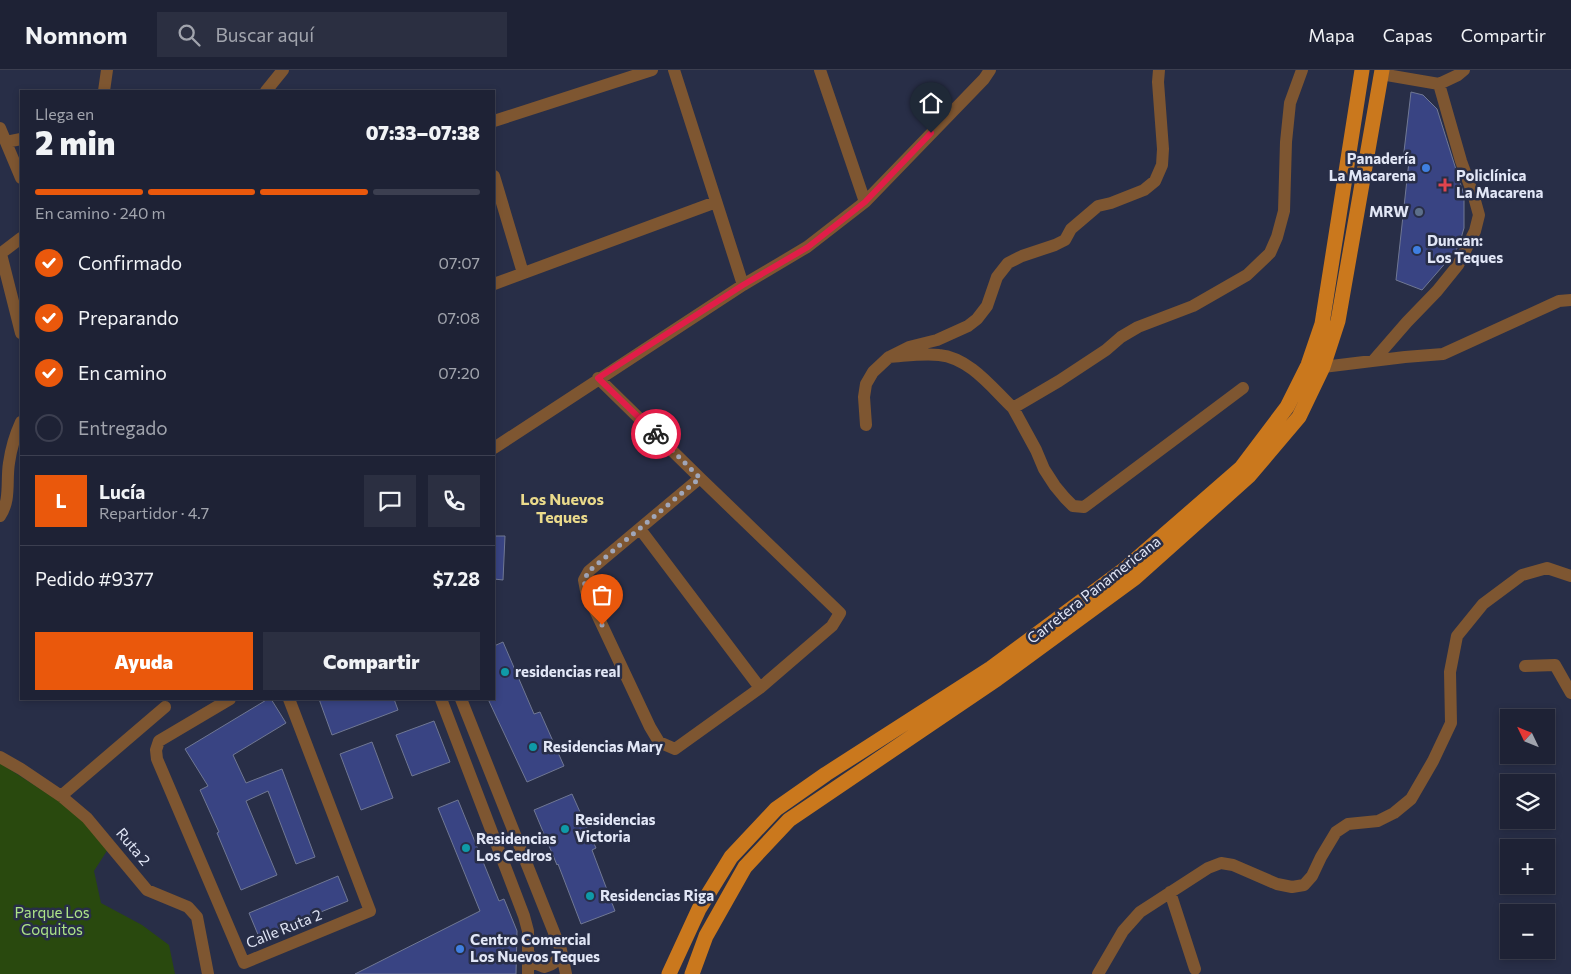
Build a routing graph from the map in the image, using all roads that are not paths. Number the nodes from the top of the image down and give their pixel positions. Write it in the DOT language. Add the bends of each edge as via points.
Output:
graph roads {
  1 [pos="107,70"];
  2 [pos="281,70"];
  3 [pos="652,70"];
  4 [pos="674,70"];
  5 [pos="820,70"];
  6 [pos="990,70"];
  7 [pos="1159,70"];
  8 [pos="1302,70"];
  9 [pos="1362,70"];
  10 [pos="1464,70"];
  11 [pos="1382,72"];
  12 [pos="1439,84"];
  13 [pos="104,90"];
  14 [pos="267,90"];
  15 [pos="495,121"];
  16 [pos="0,128"];
  17 [pos="20,139"];
  18 [pos="6,142"];
  19 [pos="20,176"];
  20 [pos="495,179"];
  21 [pos="716,202"];
  22 [pos="865,202"];
  23 [pos="20,239"];
  24 [pos="1,260"];
  25 [pos="524,273"];
  26 [pos="495,284"];
  27 [pos="743,285"];
  28 [pos="1571,300"];
  29 [pos="20,320"];
  30 [pos="889,357"];
  31 [pos="1374,360"];
  32 [pos="1323,366"];
  33 [pos="598,378"];
  34 [pos="1244,388"];
  35 [pos="1013,408"];
  36 [pos="20,424"];
  37 [pos="866,425"];
  38 [pos="495,447"];
  39 [pos="700,478"];
  40 [pos="0,516"];
  41 [pos="640,529"];
  42 [pos="1571,576"];
  43 [pos="1525,666"];
  44 [pos="760,688"];
  45 [pos="1571,693"];
  46 [pos="228,700"];
  47 [pos="289,700"];
  48 [pos="441,700"];
  49 [pos="461,700"];
  50 [pos="165,707"];
  51 [pos="0,757"];
  52 [pos="61,796"];
  53 [pos="1170,892"];
  54 [pos="561,950"];
  55 [pos="529,954"];
  56 [pos="1195,969"];
  57 [pos="208,974"];
  58 [pos="528,974"];
  59 [pos="566,974"];
  60 [pos="669,974"];
  61 [pos="692,974"];
  62 [pos="1098,974"];
  1 -- 13 [label="street"];
  2 -- 14 [label="street"];
  3 -- 15 [label="street"];
  4 -- 21 [label="street"];
  5 -- 22 [label="street"];
  6 -- 22 [label="street"];
  7 -- 30 [label="street" via="1163,149 1162,165 1154,181 1144,190 1098,206 1071,229 1065,240 1008,264 997,277 987,306 968,326"];
  8 -- 35 [label="street" via="1290,103 1284,211 1270,253 1247,275 1193,306 1138,326 1059,381"];
  9 -- 60 [label="main road, Carretera Panamericana" via="1322,324 1308,365 1287,406 1241,468 1126,568 991,668 776,809 731,857 699,909"];
  10 -- 12 [label="street"];
  11 -- 12 [label="street"];
  11 -- 32 [label="main road, Carretera Panamericana" via="1338,321"];
  12 -- 31 [label="street" via="1474,197 1478,215 1475,231 1458,265"];
  16 -- 18 [label="street"];
  17 -- 18 [label="street"];
  18 -- 19 [label="street"];
  20 -- 25 [label="street"];
  21 -- 25 [label="street"];
  21 -- 27 [label="street"];
  22 -- 27 [label="street" via="808,247"];
  23 -- 24 [label="street"];
  24 -- 29 [label="street"];
  25 -- 26 [label="street"];
  27 -- 33 [label="street"];
  28 -- 31 [label="street" via="1559,301 1443,354"];
  30 -- 35 [label="street" via="938,355 952,358 968,365"];
  30 -- 37 [label="street" via="866,384"];
  31 -- 32 [label="street"];
  32 -- 61 [label="main road, Carretera Panamericana" via="1299,417 1249,476 1135,578 997,680 789,820 745,867 706,936"];
  33 -- 38 [label="street"];
  33 -- 39 [label="street"];
  34 -- 35 [label="street" via="1084,507 1074,506 1055,486"];
  36 -- 40 [label="street" via="8,464 5,510"];
  39 -- 41 [label="street"];
  39 -- 44 [label="street" via="840,613 832,626"];
  41 -- 44 [label="street"];
  41 -- 44 [label="street" via="589,571 584,580 586,591 659,742 675,749"];
  42 -- 53 [label="street" via="1547,568 1522,575 1483,604 1457,636 1450,672 1451,722 1411,799 1378,821 1348,824 1336,832 1304,885 1292,888 1233,864 1221,863"];
  43 -- 45 [label="street" via="1555,665"];
  46 -- 47 [label="street, Calle Ruta 2" via="159,741 156,750 157,759 244,963 370,911"];
  48 -- 55 [label="street" via="524,916"];
  49 -- 54 [label="street"];
  50 -- 52 [label="street"];
  51 -- 52 [label="street, Ruta 2"];
  52 -- 57 [label="street, Ruta 2" via="87,818 147,890 188,906 196,917"];
  53 -- 56 [label="street"];
  53 -- 62 [label="street" via="1140,912 1123,931"];
  54 -- 55 [label="street" via="558,959 544,967 534,963"];
  54 -- 59 [label="street"];
  55 -- 58 [label="street"];
}
